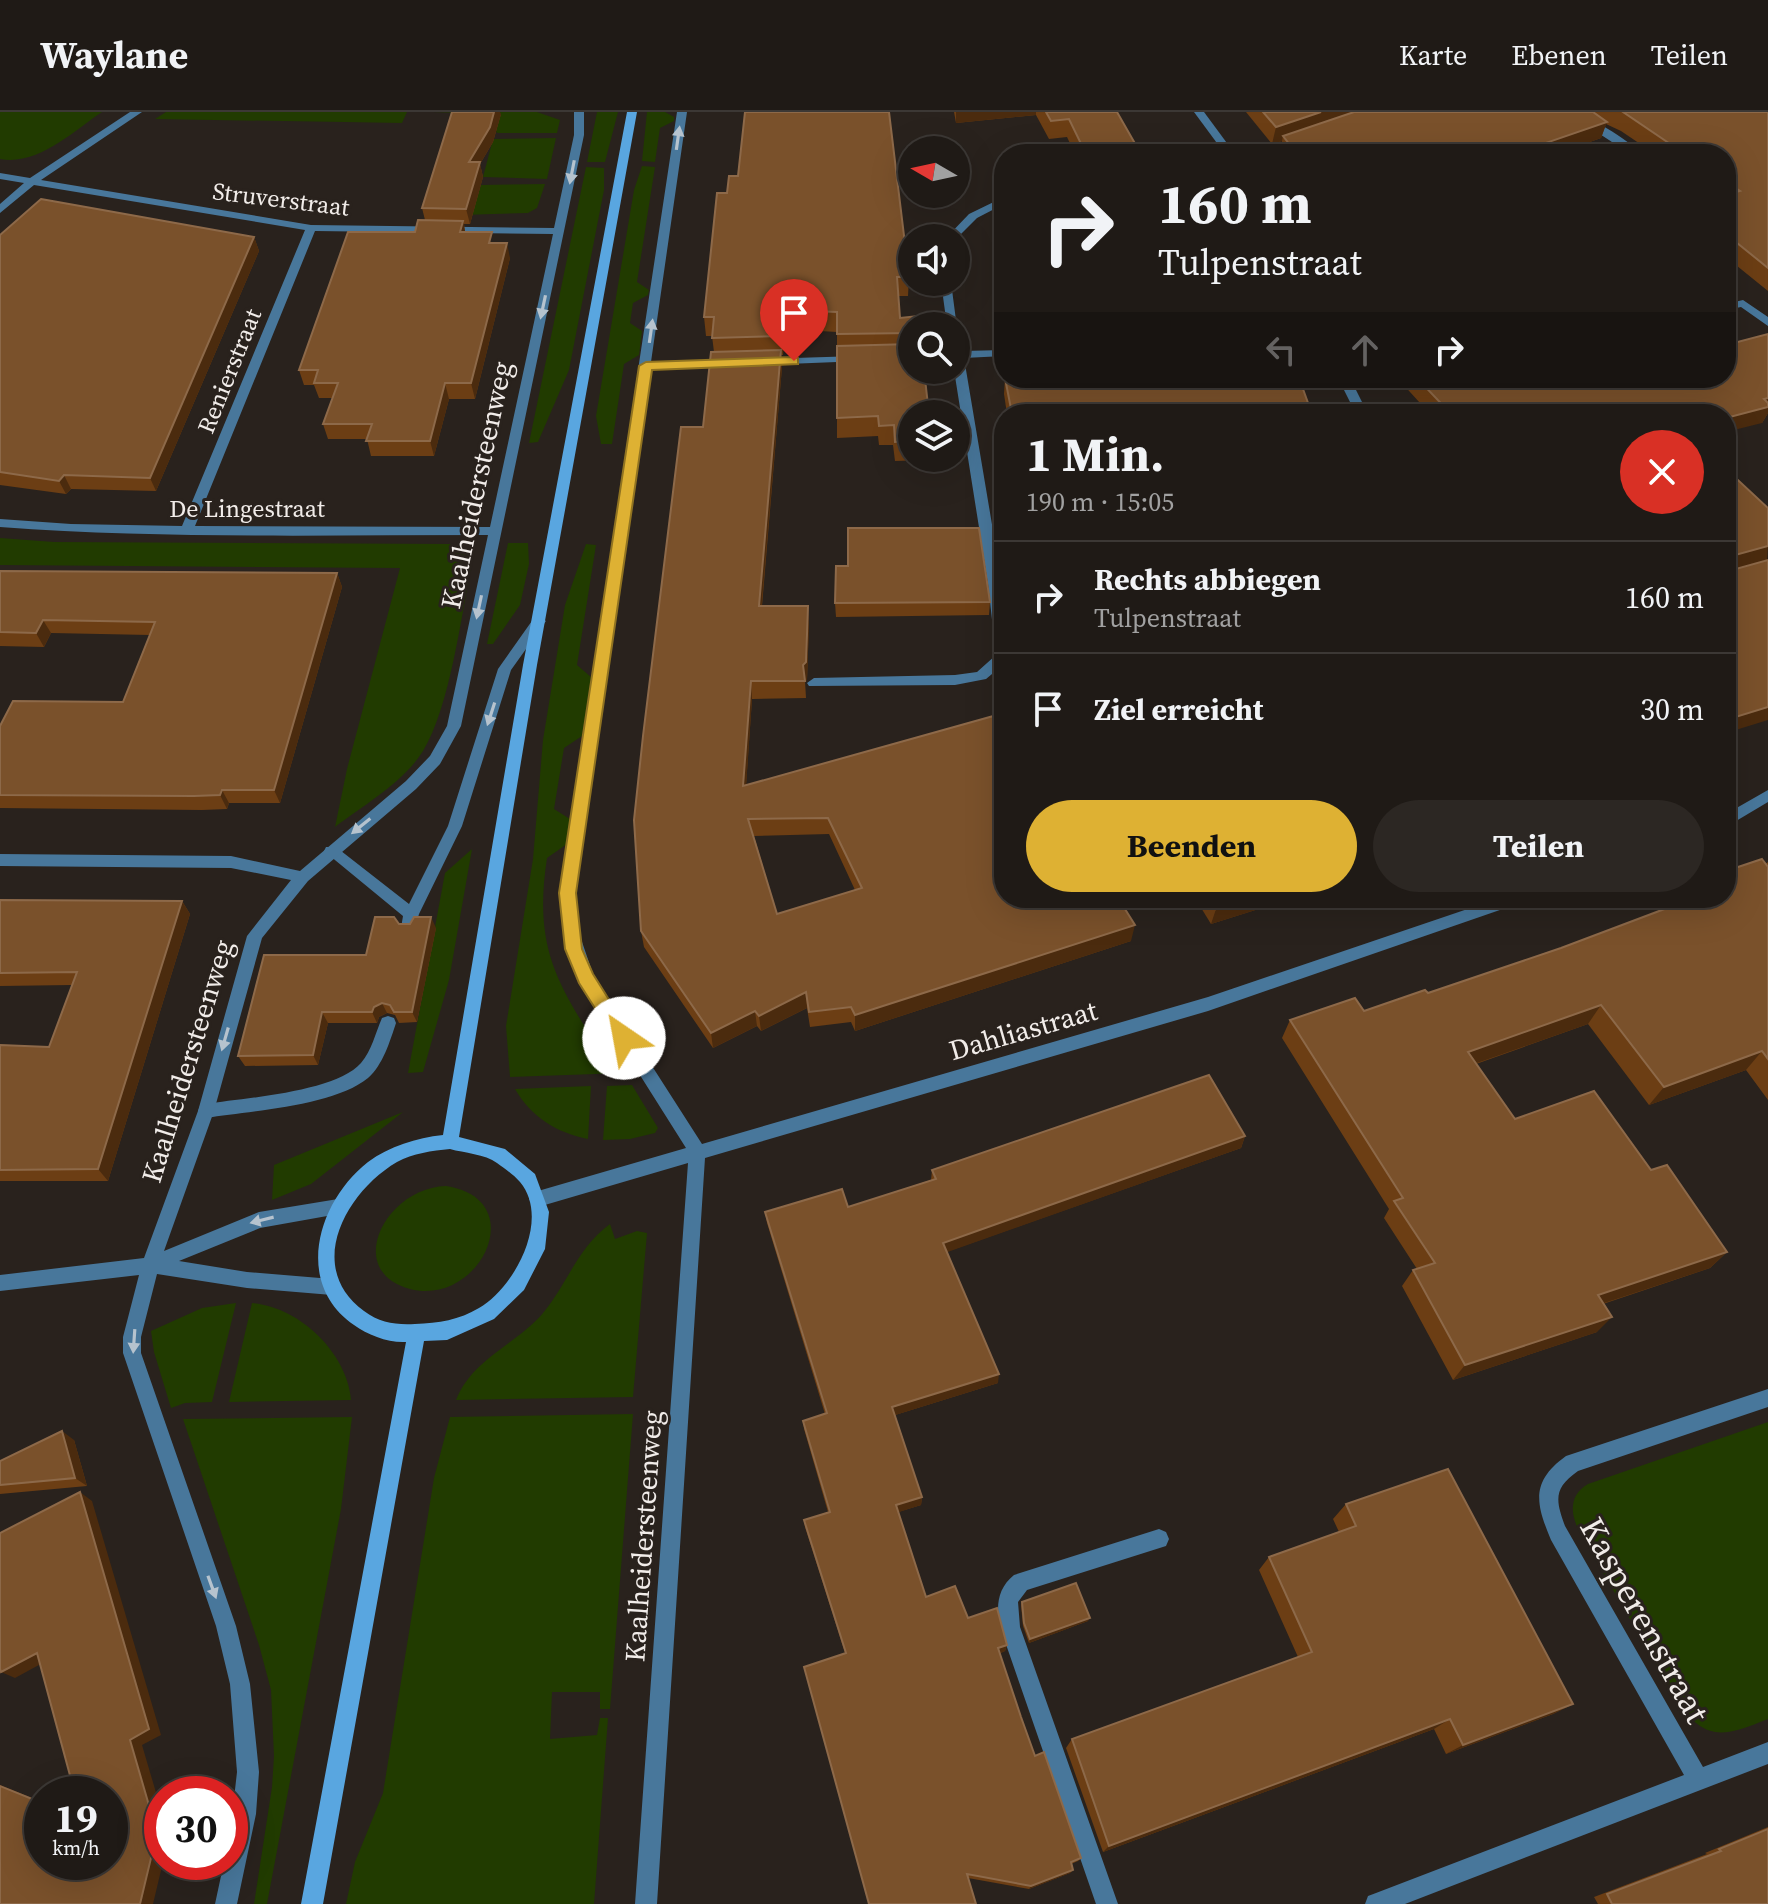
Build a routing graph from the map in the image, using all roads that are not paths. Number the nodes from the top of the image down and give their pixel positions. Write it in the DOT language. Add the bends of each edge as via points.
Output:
graph roads {
  1 [pos="137,112"];
  2 [pos="579,112"];
  3 [pos="632,112"];
  4 [pos="682,112"];
  5 [pos="1199,112"];
  6 [pos="1571,112"];
  7 [pos="1310,137"];
  8 [pos="1622,142"];
  9 [pos="1223,144"];
  10 [pos="1288,144"];
  11 [pos="1617,144"];
  12 [pos="1625,144"];
  13 [pos="0,176"];
  14 [pos="31,182"];
  15 [pos="994,205"];
  16 [pos="0,210"];
  17 [pos="965,224"];
  18 [pos="311,228"];
  19 [pos="559,231"];
  20 [pos="1736,305"];
  21 [pos="1768,323"];
  22 [pos="970,352"];
  23 [pos="994,353"];
  24 [pos="865,359"];
  25 [pos="740,363"];
  26 [pos="755,363"];
  27 [pos="646,366"];
  28 [pos="962,384"];
  29 [pos="0,523"];
  30 [pos="187,530"];
  31 [pos="494,531"];
  32 [pos="994,578"];
  33 [pos="539,621"];
  34 [pos="994,665"];
  35 [pos="814,683"];
  36 [pos="1768,795"];
  37 [pos="1736,815"];
  38 [pos="331,851"];
  39 [pos="0,860"];
  40 [pos="303,877"];
  41 [pos="1489,908"];
  42 [pos="388,1023"];
  43 [pos="206,1111"];
  44 [pos="450,1142"];
  45 [pos="697,1151"];
  46 [pos="538,1199"];
  47 [pos="338,1207"];
  48 [pos="150,1265"];
  49 [pos="0,1283"];
  50 [pos="332,1287"];
  51 [pos="416,1336"];
  52 [pos="1768,1398"];
  53 [pos="1159,1539"];
  54 [pos="1768,1753"];
  55 [pos="1699,1781"];
  56 [pos="226,1904"];
  57 [pos="312,1904"];
  58 [pos="646,1904"];
  59 [pos="1107,1904"];
  60 [pos="1376,1904"];
  1 -- 14 [label="street"];
  2 -- 19 [label="street, Kaalheidersteenweg, one-way"];
  3 -- 33 [label="street"];
  27 -- 4 [label="street, one-way"];
  5 -- 9 [label="street"];
  6 -- 8 [label="street"];
  7 -- 10 [label="street"];
  8 -- 11 [label="street"];
  8 -- 12 [label="street"];
  13 -- 14 [label="street, Struverstraat"];
  14 -- 16 [label="street"];
  14 -- 18 [label="street, Struverstraat"];
  15 -- 17 [label="street"];
  18 -- 19 [label="street, Struverstraat"];
  18 -- 30 [label="street, Renierstraat"];
  19 -- 31 [label="street, Kaalheidersteenweg, one-way"];
  20 -- 21 [label="street" via="1743,303"];
  22 -- 23 [label="street"];
  24 -- 26 [label="street"];
  25 -- 27 [label="street"];
  27 -- 45 [label="street" via="567,893 568,921 586,977"];
  28 -- 32 [label="street"];
  29 -- 30 [label="street, De Lingestraat"];
  30 -- 31 [label="street, De Lingestraat"];
  31 -- 38 [label="street, Kaalheidersteenweg, one-way" via="447,743 411,785"];
  33 -- 38 [label="street, one-way" via="505,669 455,826 410,921"];
  33 -- 44 [label="street"];
  34 -- 35 [label="street" via="981,676 955,680"];
  36 -- 37 [label="street"];
  38 -- 40 [label="street, Kaalheidersteenweg"];
  39 -- 40 [label="street" via="231,862"];
  40 -- 43 [label="street, Kaalheidersteenweg, one-way" via="255,936"];
  41 -- 45 [label="street, Dahliastraat" via="1208,1004"];
  42 -- 43 [label="street" via="371,1062 351,1081"];
  43 -- 48 [label="street, Kaalheidersteenweg"];
  44 -- 46 [label="street" via="471,1143 506,1157 520,1168"];
  44 -- 47 [label="street" via="413,1148 378,1164"];
  45 -- 46 [label="street, Dahliastraat"];
  45 -- 58 [label="street, Kaalheidersteenweg"];
  46 -- 51 [label="street" via="542,1225 537,1252 503,1302 457,1328"];
  47 -- 48 [label="street, one-way" via="259,1220"];
  47 -- 50 [label="street" via="325,1247"];
  48 -- 49 [label="street"];
  48 -- 50 [label="street"];
  48 -- 56 [label="street, Kaalheidersteenweg, one-way" via="132,1353 226,1626 247,1736 245,1814"];
  50 -- 51 [label="street" via="364,1323"];
  51 -- 57 [label="street"];
  52 -- 55 [label="street, Kasperenstraat" via="1573,1463 1556,1474 1548,1491 1548,1510 1558,1533"];
  53 -- 59 [label="street" via="1021,1582 1010,1591 1007,1603 1010,1627"];
  54 -- 55 [label="street"];
  55 -- 60 [label="street"];
}
